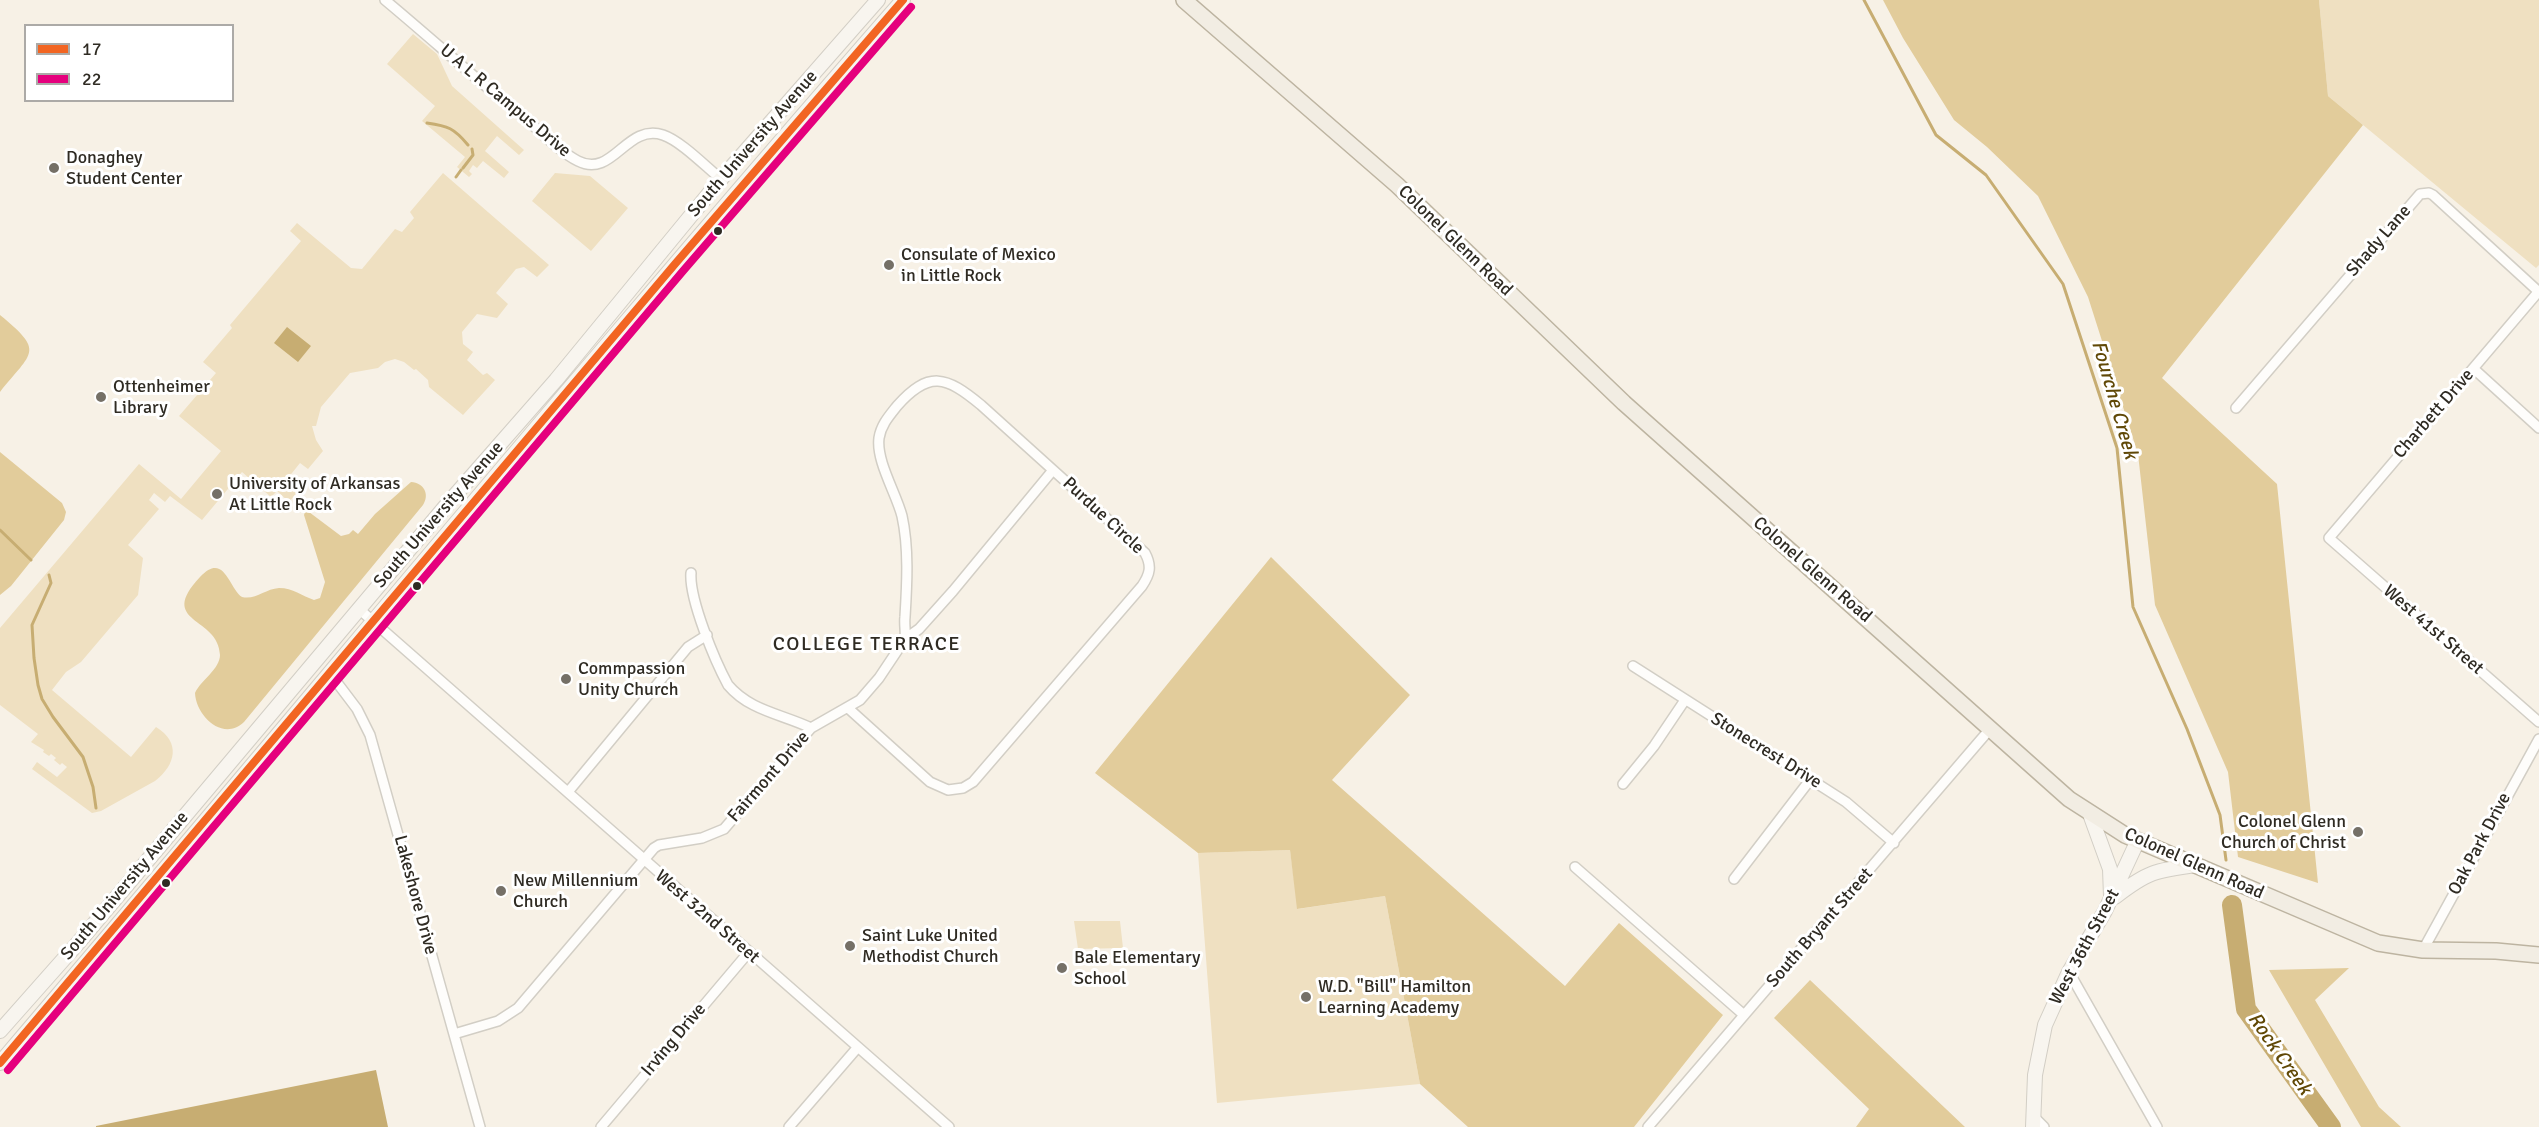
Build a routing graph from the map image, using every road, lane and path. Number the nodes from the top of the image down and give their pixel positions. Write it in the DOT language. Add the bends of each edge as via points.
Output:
graph roads {
  1 [pos="385,0"];
  2 [pos="878,0"];
  3 [pos="903,0"];
  4 [pos="1184,0"];
  5 [pos="721,179"];
  6 [pos="2539,292"];
  7 [pos="2474,369"];
  8 [pos="2236,408"];
  9 [pos="2539,428"];
  10 [pos="1053,471"];
  11 [pos="2329,537"];
  12 [pos="691,573"];
  13 [pos="359,609"];
  14 [pos="372,621"];
  15 [pos="707,635"];
  16 [pos="905,639"];
  17 [pos="1633,666"];
  18 [pos="329,672"];
  19 [pos="1685,700"];
  20 [pos="848,708"];
  21 [pos="2539,722"];
  22 [pos="811,728"];
  23 [pos="1990,729"];
  24 [pos="2538,745"];
  25 [pos="1810,780"];
  26 [pos="1623,784"];
  27 [pos="568,792"];
  28 [pos="2090,814"];
  29 [pos="2138,840"];
  30 [pos="1894,843"];
  31 [pos="643,860"];
  32 [pos="2196,865"];
  33 [pos="1575,867"];
  34 [pos="1734,879"];
  35 [pos="2111,900"];
  36 [pos="2423,950"];
  37 [pos="748,953"];
  38 [pos="2539,955"];
  39 [pos="2069,972"];
  40 [pos="1744,1015"];
  41 [pos="0,1031"];
  42 [pos="454,1034"];
  43 [pos="858,1047"];
  44 [pos="0,1064"];
  45 [pos="2033,1121"];
  46 [pos="1654,1125"];
  47 [pos="480,1127"];
  48 [pos="601,1127"];
  49 [pos="789,1127"];
  50 [pos="949,1127"];
  51 [pos="2044,1127"];
  52 [pos="2157,1127"];
  1 -- 5 [label="street, U A L R Campus Drive" via="579,162 604,161 638,135 655,133 672,140"];
  2 -- 5 [label="main road, South University Avenue"];
  3 -- 14 [label="main road, South University Avenue"];
  4 -- 23 [label="main road, Colonel Glenn Road" via="1397,185 1624,403"];
  5 -- 13 [label="main road, South University Avenue" via="550,387"];
  6 -- 7 [label="street, Charbett Drive"];
  6 -- 8 [label="street, Shady Lane" via="2433,195 2424,192"];
  7 -- 9 [label="street"];
  7 -- 11 [label="street, Charbett Drive"];
  10 -- 16 [label="street, Fairmont Drive" via="919,629"];
  10 -- 16 [label="street, Purdue Circle" via="959,387 948,383 917,385 888,416 879,439 903,525"];
  10 -- 20 [label="street, Purdue Circle" via="1145,553 1149,574 1013,737 973,782 948,790 916,771"];
  11 -- 21 [label="street, West 41st Street"];
  12 -- 15 [label="street" via="694,599"];
  13 -- 14 [label="street, West 32nd Street"];
  13 -- 41 [label="main road, South University Avenue"];
  14 -- 18 [label="main road, South University Avenue"];
  14 -- 27 [label="street, West 32nd Street"];
  15 -- 22 [label="street" via="735,693 753,705"];
  15 -- 27 [label="street" via="688,647"];
  16 -- 20 [label="street, Fairmont Drive" via="879,678"];
  17 -- 19 [label="street, Stonecrest Drive"];
  18 -- 42 [label="street, Lakeshore Drive" via="357,709 370,735"];
  18 -- 44 [label="main road, South University Avenue"];
  19 -- 25 [label="street, Stonecrest Drive"];
  19 -- 26 [label="street"];
  20 -- 22 [label="street, Fairmont Drive"];
  22 -- 31 [label="street, Fairmont Drive" via="724,829 702,838 659,845"];
  23 -- 28 [label="main road, Colonel Glenn Road"];
  23 -- 30 [label="street, South Bryant Street"];
  24 -- 36 [label="street, Oak Park Drive"];
  25 -- 30 [label="street, Stonecrest Drive" via="1846,802"];
  25 -- 34 [label="street"];
  27 -- 31 [label="street, West 32nd Street"];
  28 -- 29 [label="main road, Colonel Glenn Road"];
  28 -- 35 [label="main road" via="2110,869"];
  29 -- 32 [label="main road, Colonel Glenn Road"];
  29 -- 35 [label="main road, West 36th Street"];
  30 -- 40 [label="street, South Bryant Street"];
  31 -- 37 [label="street, West 32nd Street"];
  31 -- 42 [label="street, Fairmont Drive" via="518,1008 498,1022"];
  32 -- 35 [label="main road" via="2156,870"];
  32 -- 36 [label="main road, Colonel Glenn Road" via="2378,943"];
  33 -- 40 [label="street"];
  35 -- 39 [label="main road, West 36th Street"];
  36 -- 38 [label="main road, Colonel Glenn Road"];
  37 -- 43 [label="street, West 32nd Street"];
  37 -- 48 [label="street, Irving Drive"];
  39 -- 45 [label="main road, West 36th Street" via="2043,1031"];
  39 -- 52 [label="street"];
  40 -- 46 [label="street, South Bryant Street"];
  42 -- 47 [label="street, Lakeshore Drive"];
  43 -- 49 [label="street"];
  43 -- 50 [label="street, West 32nd Street"];
  45 -- 51 [label="street"];
}
